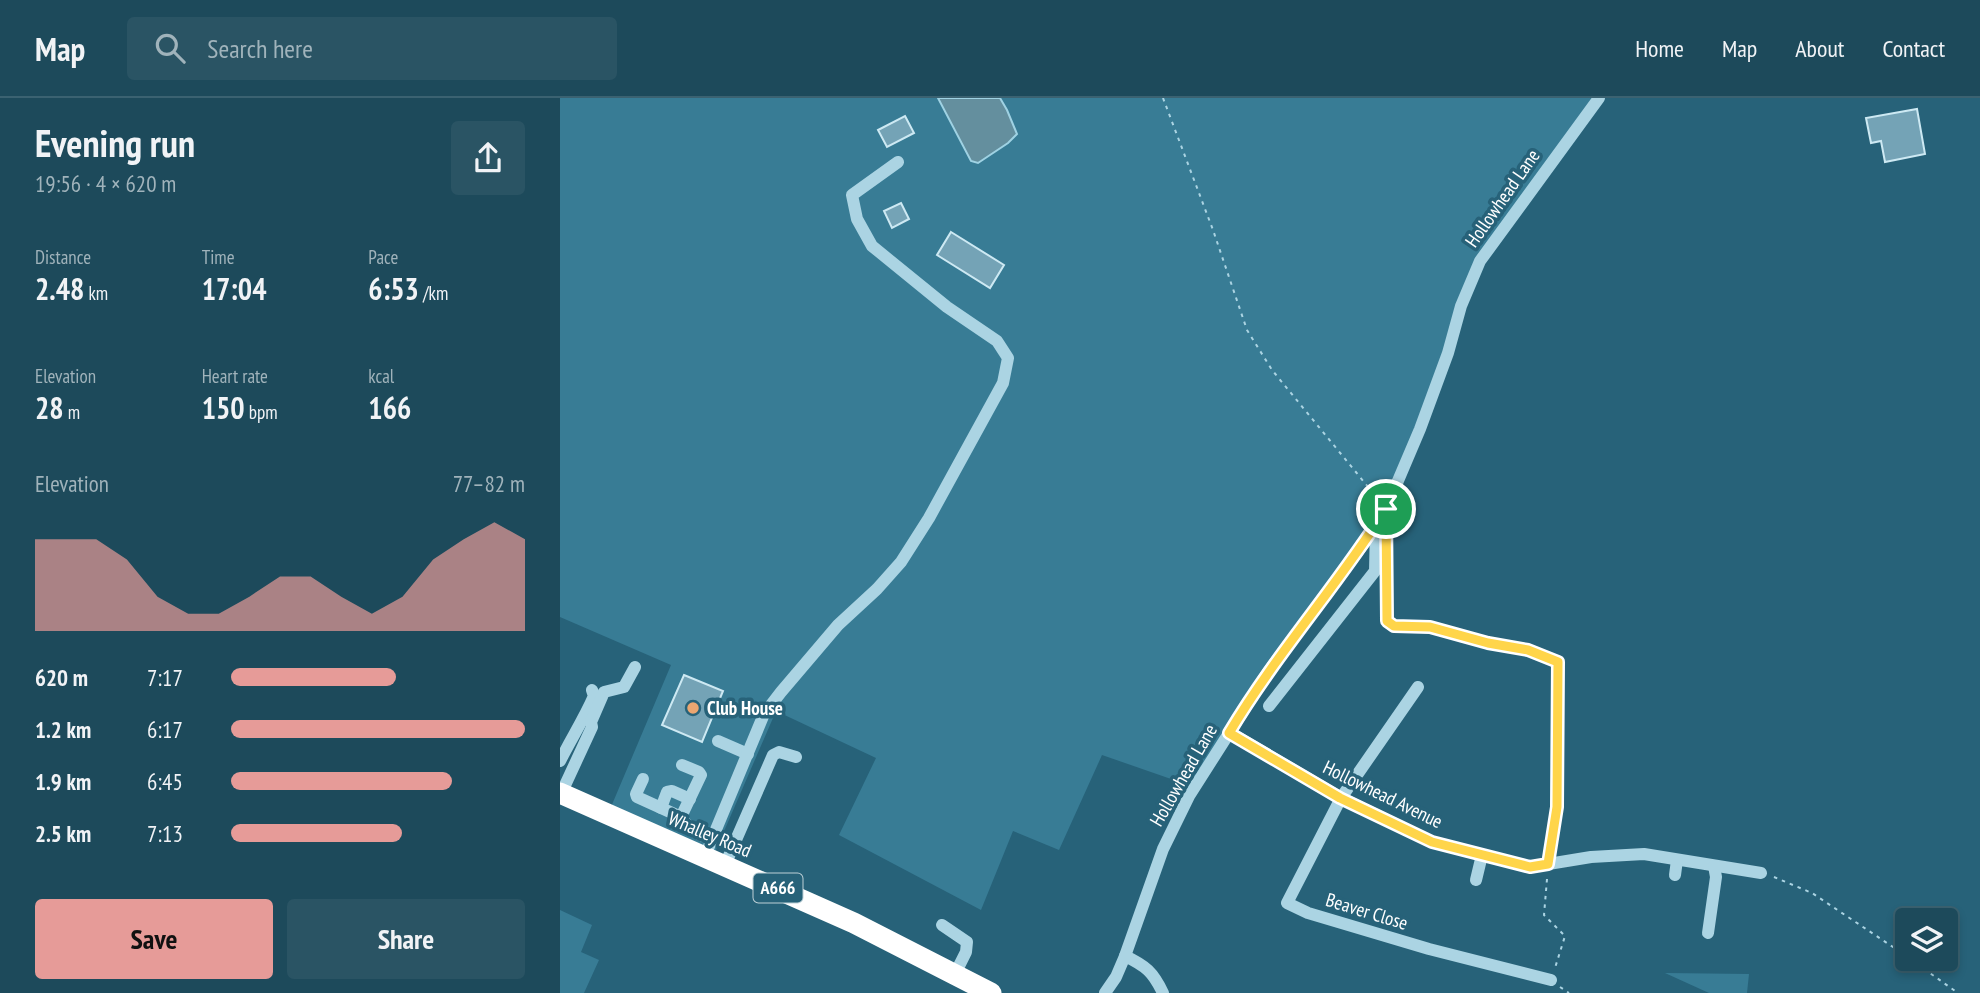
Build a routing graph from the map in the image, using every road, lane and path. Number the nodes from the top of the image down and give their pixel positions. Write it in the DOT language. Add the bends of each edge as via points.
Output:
graph roads {
  1 [pos="1163,98"];
  2 [pos="1599,98"];
  3 [pos="898,162"];
  4 [pos="1386,509"];
  5 [pos="1376,525"];
  6 [pos="1387,569"];
  7 [pos="635,667"];
  8 [pos="1418,687"];
  9 [pos="592,690"];
  10 [pos="1269,706"];
  11 [pos="1229,733"];
  12 [pos="718,741"];
  13 [pos="747,754"];
  14 [pos="796,757"];
  15 [pos="560,761"];
  16 [pos="682,765"];
  17 [pos="643,779"];
  18 [pos="561,794"];
  19 [pos="1340,798"];
  20 [pos="690,799"];
  21 [pos="661,808"];
  22 [pos="681,817"];
  23 [pos="708,848"];
  24 [pos="1482,855"];
  25 [pos="1677,860"];
  26 [pos="1548,864"];
  27 [pos="725,865"];
  28 [pos="1714,866"];
  29 [pos="1761,873"];
  30 [pos="1675,875"];
  31 [pos="1476,880"];
  32 [pos="942,925"];
  33 [pos="1708,933"];
  34 [pos="1895,949"];
  35 [pos="1125,956"];
  36 [pos="1927,971"];
  37 [pos="956,974"];
  38 [pos="1551,980"];
  39 [pos="991,993"];
  40 [pos="1105,993"];
  41 [pos="1163,993"];
  42 [pos="1958,993"];
  1 -- 4 [label="path" via="1247,330 1272,370"];
  2 -- 4 [label="street, Hollowhead Lane" via="1480,261"];
  3 -- 13 [label="street" via="852,195 857,219 872,246 947,307 998,341 1007,358 1003,383 901,562 780,692 764,714"];
  4 -- 5 [label="street, Hollowhead Lane"];
  5 -- 10 [label="street" via="1375,571"];
  5 -- 11 [label="street, Hollowhead Lane"];
  6 -- 26 [label="path" via="1387,621 1394,626 1430,627 1528,650 1558,662 1557,807"];
  7 -- 18 [label="street" via="624,687 604,692"];
  8 -- 19 [label="street"];
  9 -- 15 [label="street" via="594,696"];
  11 -- 19 [label="street, Hollowhead Avenue"];
  11 -- 35 [label="street, Hollowhead Lane" via="1189,796 1163,849"];
  12 -- 13 [label="street"];
  13 -- 23 [label="street"];
  14 -- 27 [label="street" via="779,752 773,755"];
  16 -- 20 [label="street" via="701,775"];
  17 -- 21 [label="street" via="637,797"];
  18 -- 23 [label="highway, Whalley Road / A666"];
  19 -- 24 [label="street, Hollowhead Avenue" via="1432,842"];
  19 -- 38 [label="street, Beaver Close" via="1287,903 1429,950"];
  20 -- 21 [label="street" via="667,792"];
  20 -- 22 [label="street"];
  21 -- 22 [label="street"];
  22 -- 23 [label="street"];
  23 -- 27 [label="highway, Whalley Road / A666"];
  24 -- 26 [label="street, Hollowhead Avenue" via="1530,867"];
  24 -- 31 [label="street"];
  25 -- 26 [label="street, Hollowhead Avenue" via="1644,854"];
  25 -- 28 [label="street, Hollowhead Avenue"];
  25 -- 30 [label="street"];
  26 -- 38 [label="path" via="1544,915 1565,936"];
  27 -- 37 [label="highway, Whalley Road / A666"];
  28 -- 29 [label="street, Hollowhead Avenue"];
  28 -- 33 [label="street"];
  29 -- 34 [label="path" via="1812,893"];
  32 -- 37 [label="street" via="967,942"];
  35 -- 40 [label="street, Hollowhead Lane"];
  35 -- 41 [label="street" via="1143,964"];
  36 -- 42 [label="path"];
  37 -- 39 [label="highway, Whalley Road / A666"];
}
